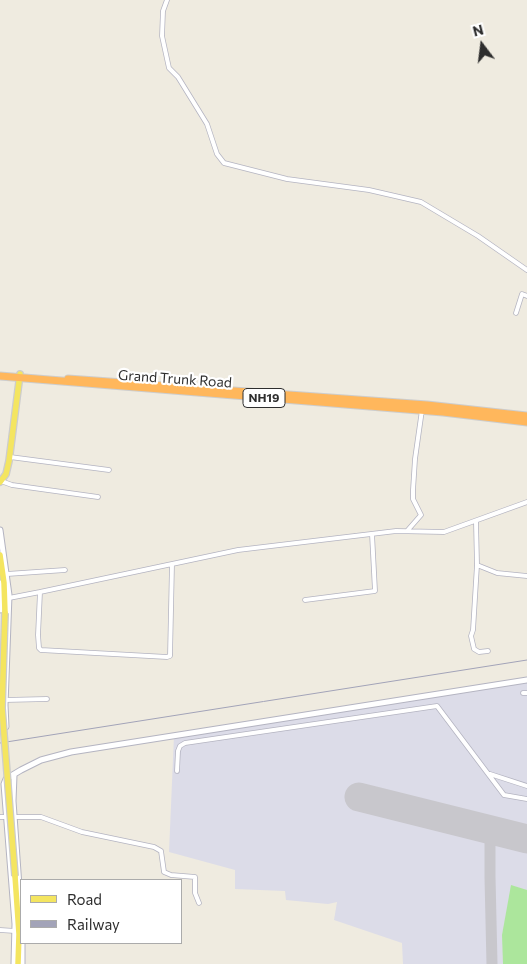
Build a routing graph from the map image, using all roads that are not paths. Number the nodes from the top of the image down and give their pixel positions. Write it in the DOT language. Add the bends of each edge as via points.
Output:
graph roads {
  1 [pos="167,0"];
  2 [pos="527,270"];
  3 [pos="527,296"];
  4 [pos="516,313"];
  5 [pos="0,372"];
  6 [pos="0,376"];
  7 [pos="19,376"];
  8 [pos="422,410"];
  9 [pos="527,416"];
  10 [pos="527,422"];
  11 [pos="10,457"];
  12 [pos="109,470"];
  13 [pos="1,482"];
  14 [pos="98,497"];
  15 [pos="527,502"];
  16 [pos="476,522"];
  17 [pos="0,530"];
  18 [pos="407,531"];
  19 [pos="372,534"];
  20 [pos="0,556"];
  21 [pos="172,564"];
  22 [pos="477,565"];
  23 [pos="65,570"];
  24 [pos="7,574"];
  25 [pos="527,576"];
  26 [pos="0,584"];
  27 [pos="40,592"];
  28 [pos="9,598"];
  29 [pos="305,600"];
  30 [pos="0,601"];
  31 [pos="2,612"];
  32 [pos="488,651"];
  33 [pos="527,680"];
  34 [pos="48,699"];
  35 [pos="2,700"];
  36 [pos="0,722"];
  37 [pos="176,771"];
  38 [pos="486,771"];
  39 [pos="14,775"];
  40 [pos="3,780"];
  41 [pos="527,786"];
  42 [pos="527,799"];
  43 [pos="14,816"];
  44 [pos="0,817"];
  45 [pos="7,817"];
  46 [pos="20,901"];
  47 [pos="199,903"];
  48 [pos="0,930"];
  49 [pos="15,931"];
  50 [pos="22,944"];
  51 [pos="14,964"];
  52 [pos="18,964"];
  53 [pos="22,964"];
  1 -- 2 [label="street" via="162,36 169,68 207,124 217,154 224,163 287,179 369,190 420,202"];
  3 -- 4 [label="street" via="522,294"];
  5 -- 7 [label="highway, Grand Trunk Road / NH19"];
  6 -- 7 [label="highway, Grand Trunk Road / NH19"];
  7 -- 8 [label="highway, Grand Trunk Road / NH19"];
  7 -- 9 [label="highway, Grand Trunk Road / NH19" via="427,405"];
  7 -- 11 [label="main road"];
  8 -- 10 [label="highway, Grand Trunk Road / NH19"];
  8 -- 18 [label="street" via="414,490 414,500 421,515"];
  11 -- 12 [label="street"];
  11 -- 13 [label="main road"];
  13 -- 14 [label="street"];
  15 -- 16 [label="street"];
  16 -- 18 [label="street" via="444,532"];
  16 -- 22 [label="street"];
  17 -- 24 [label="main road"];
  18 -- 19 [label="street"];
  19 -- 21 [label="street" via="238,550"];
  19 -- 29 [label="street" via="375,590"];
  20 -- 31 [label="main road" via="4,583"];
  21 -- 27 [label="street"];
  21 -- 27 [label="street" via="170,656 166,658 41,650 38,648"];
  22 -- 25 [label="street" via="498,573"];
  22 -- 32 [label="street" via="471,636 474,649"];
  23 -- 24 [label="street"];
  24 -- 28 [label="main road"];
  26 -- 30 [label="main road"];
  27 -- 28 [label="street"];
  28 -- 35 [label="main road"];
  30 -- 31 [label="main road"];
  31 -- 52 [label="main road, bridge" via="2,708 16,876"];
  33 -- 39 [label="main road" via="71,752 41,760"];
  34 -- 35 [label="street"];
  35 -- 36 [label="main road" via="6,727 2,728"];
  37 -- 38 [label="street" via="178,752 185,743 437,706"];
  38 -- 41 [label="street" via="494,777"];
  38 -- 42 [label="street" via="504,795"];
  39 -- 40 [label="main road"];
  39 -- 43 [label="main road"];
  40 -- 45 [label="main road"];
  43 -- 45 [label="street"];
  43 -- 46 [label="main road"];
  43 -- 47 [label="street" via="41,817 82,832 154,847 161,851 164,872 195,877"];
  44 -- 45 [label="street"];
  45 -- 49 [label="main road"];
  48 -- 49 [label="street"];
  49 -- 51 [label="main road"];
  50 -- 53 [label="main road"];
}
